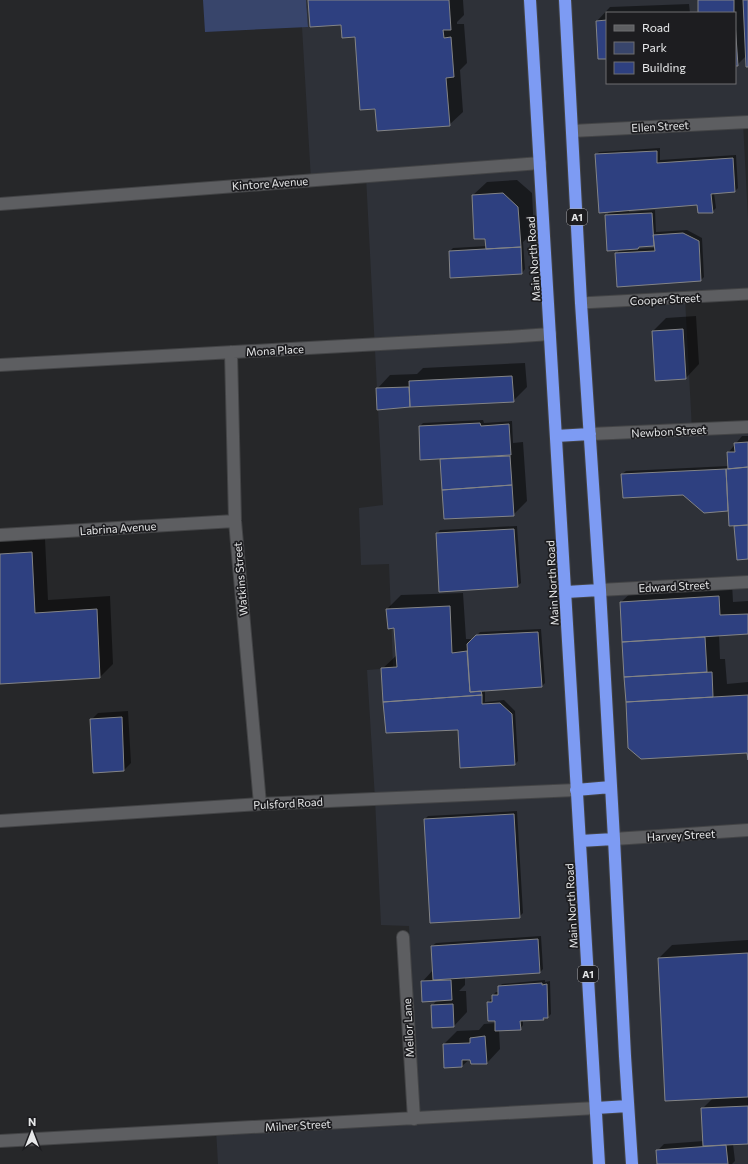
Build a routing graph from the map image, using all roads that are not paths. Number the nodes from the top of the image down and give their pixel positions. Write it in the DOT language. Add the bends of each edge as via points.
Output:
graph roads {
  1 [pos="530,0"];
  2 [pos="565,0"];
  3 [pos="748,122"];
  4 [pos="572,131"];
  5 [pos="540,163"];
  6 [pos="0,204"];
  7 [pos="748,294"];
  8 [pos="581,303"];
  9 [pos="550,334"];
  10 [pos="231,352"];
  11 [pos="0,365"];
  12 [pos="748,427"];
  13 [pos="590,434"];
  14 [pos="556,436"];
  15 [pos="235,521"];
  16 [pos="0,535"];
  17 [pos="748,582"];
  18 [pos="600,590"];
  19 [pos="566,592"];
  20 [pos="611,787"];
  21 [pos="576,790"];
  22 [pos="260,804"];
  23 [pos="0,821"];
  24 [pos="748,830"];
  25 [pos="614,839"];
  26 [pos="580,841"];
  27 [pos="403,938"];
  28 [pos="628,1106"];
  29 [pos="596,1108"];
  30 [pos="414,1119"];
  31 [pos="0,1141"];
  32 [pos="599,1164"];
  33 [pos="632,1164"];
  1 -- 5 [label="highway, Main North Road / A1"];
  2 -- 4 [label="highway, A1"];
  3 -- 4 [label="street, Ellen Street"];
  4 -- 8 [label="highway, A1"];
  5 -- 6 [label="street, Kintore Avenue"];
  5 -- 9 [label="highway, Main North Road / A1"];
  7 -- 8 [label="lane, Cooper Street"];
  8 -- 13 [label="highway, A1"];
  9 -- 10 [label="street, Mona Place"];
  9 -- 14 [label="highway, Main North Road / A1"];
  10 -- 11 [label="street, Mona Place"];
  10 -- 15 [label="street, Watkins Street"];
  12 -- 13 [label="street, Newbon Street"];
  13 -- 14 [label="highway"];
  13 -- 18 [label="highway, A1"];
  14 -- 19 [label="highway, Main North Road / A1"];
  15 -- 16 [label="street, Labrina Avenue"];
  15 -- 22 [label="street, Watkins Street"];
  17 -- 18 [label="street, Edward Street"];
  18 -- 19 [label="highway"];
  18 -- 20 [label="highway, A1"];
  19 -- 21 [label="highway, Main North Road / A1"];
  20 -- 21 [label="highway"];
  20 -- 25 [label="highway, A1"];
  21 -- 22 [label="street, Pulsford Road"];
  21 -- 26 [label="highway, Main North Road / A1"];
  22 -- 23 [label="street, Pulsford Road"];
  24 -- 25 [label="street, Harvey Street"];
  25 -- 26 [label="highway"];
  25 -- 28 [label="highway, A1"];
  26 -- 29 [label="highway, Main North Road / A1"];
  27 -- 30 [label="street, Mellor Lane"];
  28 -- 29 [label="highway"];
  28 -- 33 [label="highway, A1"];
  29 -- 30 [label="street, Milner Street"];
  29 -- 32 [label="highway, Main North Road / A1"];
  30 -- 31 [label="street, Milner Street"];
}
